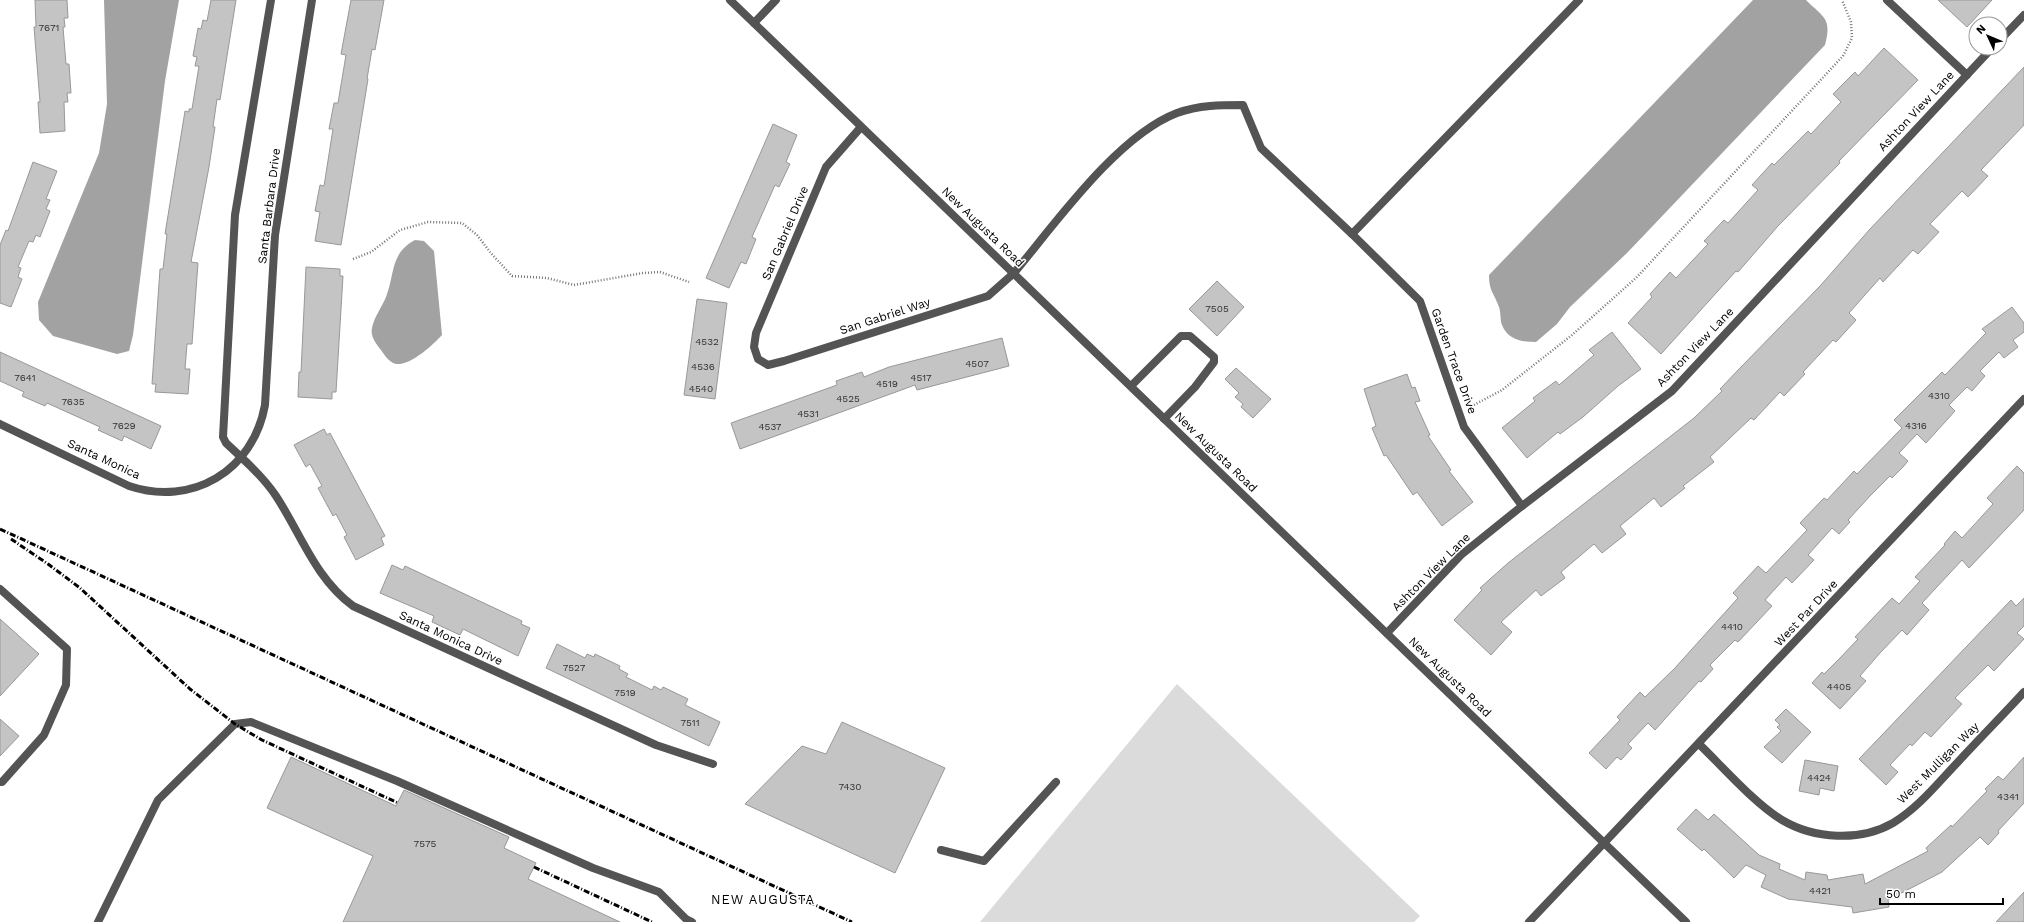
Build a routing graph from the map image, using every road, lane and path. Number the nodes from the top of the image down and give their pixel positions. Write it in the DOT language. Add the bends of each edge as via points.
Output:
graph roads {
  1 [pos="270,0"];
  2 [pos="312,0"];
  3 [pos="730,0"];
  4 [pos="776,0"];
  5 [pos="1578,0"];
  6 [pos="1842,0"];
  7 [pos="1887,0"];
  8 [pos="2024,15"];
  9 [pos="754,22"];
  10 [pos="2008,32"];
  11 [pos="1985,56"];
  12 [pos="1967,75"];
  13 [pos="861,127"];
  14 [pos="1352,234"];
  15 [pos="353,259"];
  16 [pos="1014,273"];
  17 [pos="689,282"];
  18 [pos="758,359"];
  19 [pos="1131,386"];
  20 [pos="2024,399"];
  21 [pos="1474,405"];
  22 [pos="1164,419"];
  23 [pos="0,424"];
  24 [pos="241,457"];
  25 [pos="1522,506"];
  26 [pos="0,589"];
  27 [pos="1387,633"];
  28 [pos="2024,692"];
  29 [pos="1699,744"];
  30 [pos="713,764"];
  31 [pos="0,782"];
  32 [pos="1056,782"];
  33 [pos="1604,843"];
  34 [pos="941,850"];
  35 [pos="98,922"];
  36 [pos="692,922"];
  37 [pos="1529,922"];
  38 [pos="1686,922"];
  1 -- 24 [label="street, Santa Monica Drive" via="235,215 223,437"];
  2 -- 24 [label="street, Santa Barbara Drive" via="275,235 265,405 261,425"];
  3 -- 9 [label="street, New Augusta Road"];
  4 -- 9 [label="street"];
  5 -- 14 [label="street"];
  6 -- 21 [label="path" via="1851,22 1852,38 1843,56 1636,278 1572,335 1502,390"];
  7 -- 12 [label="street"];
  8 -- 10 [label="street"];
  9 -- 13 [label="street, New Augusta Road"];
  11 -- 12 [label="street, Ashton View Lane"];
  12 -- 25 [label="street, Ashton View Lane" via="1672,391"];
  13 -- 16 [label="street, New Augusta Road"];
  13 -- 18 [label="street, San Gabriel Drive" via="826,167 756,333 754,347"];
  14 -- 16 [label="street, Garden Trace Drive" via="1261,148 1243,105 1209,105 1177,113 1146,129 1096,175"];
  14 -- 25 [label="street, Garden Trace Drive" via="1420,301 1464,427"];
  15 -- 17 [label="path" via="371,252 400,230 428,222 462,223 512,276 547,278 574,284 660,272"];
  16 -- 18 [label="street, San Gabriel Way" via="988,296 784,361 768,365"];
  16 -- 19 [label="street, New Augusta Road"];
  19 -- 22 [label="street, New Augusta Road"];
  19 -- 22 [label="street" via="1181,336 1190,336 1214,357 1214,362 1196,387"];
  20 -- 29 [label="street, West Par Drive"];
  22 -- 27 [label="street, New Augusta Road"];
  23 -- 24 [label="street, Santa Monica" via="129,486 151,492 182,491 204,485 230,468"];
  24 -- 30 [label="street, Santa Monica Drive" via="274,492 325,581 353,606 656,745"];
  25 -- 27 [label="street, Ashton View Lane" via="1461,555"];
  26 -- 31 [label="street" via="66,649 66,685 44,735"];
  27 -- 33 [label="street, New Augusta Road"];
  28 -- 29 [label="street, West Mulligan Way" via="1918,804 1893,823 1861,834 1832,836 1791,825 1766,808"];
  29 -- 33 [label="street, West Par Drive"];
  32 -- 34 [label="street" via="984,861"];
  33 -- 37 [label="street, West Par Drive"];
  33 -- 38 [label="street, New Augusta Road"];
  35 -- 36 [label="street" via="158,800 235,724 251,722 396,781 586,865 659,892"];
}
